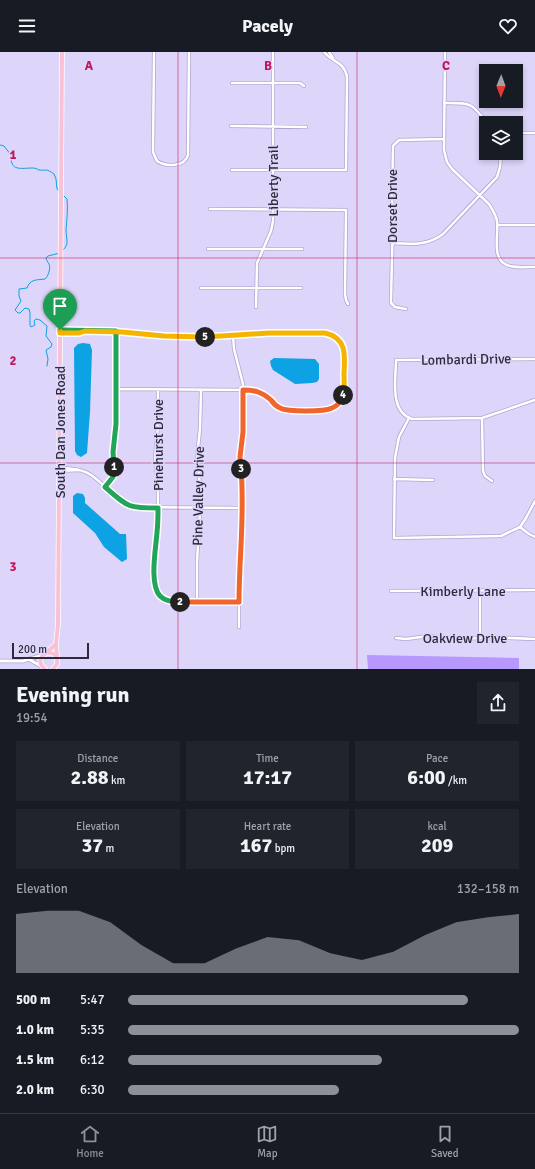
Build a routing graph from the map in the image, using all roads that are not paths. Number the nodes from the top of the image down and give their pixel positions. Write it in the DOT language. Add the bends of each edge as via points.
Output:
graph roads {
  1 [pos="62,52"];
  2 [pos="154,52"];
  3 [pos="189,52"];
  4 [pos="273,52"];
  5 [pos="324,52"];
  6 [pos="329,52"];
  7 [pos="445,52"];
  8 [pos="333,59"];
  9 [pos="232,82"];
  10 [pos="273,83"];
  11 [pos="304,86"];
  12 [pos="444,103"];
  13 [pos="481,116"];
  14 [pos="231,126"];
  15 [pos="273,126"];
  16 [pos="306,127"];
  17 [pos="523,133"];
  18 [pos="535,133"];
  19 [pos="444,139"];
  20 [pos="500,160"];
  21 [pos="232,170"];
  22 [pos="273,170"];
  23 [pos="480,195"];
  24 [pos="210,209"];
  25 [pos="273,210"];
  26 [pos="497,225"];
  27 [pos="535,225"];
  28 [pos="392,244"];
  29 [pos="208,249"];
  30 [pos="262,249"];
  31 [pos="302,249"];
  32 [pos="535,267"];
  33 [pos="200,288"];
  34 [pos="256,288"];
  35 [pos="301,288"];
  36 [pos="348,304"];
  37 [pos="256,307"];
  38 [pos="406,309"];
  39 [pos="60,331"];
  40 [pos="116,331"];
  41 [pos="234,336"];
  42 [pos="535,359"];
  43 [pos="116,389"];
  44 [pos="158,390"];
  45 [pos="201,390"];
  46 [pos="243,390"];
  47 [pos="535,400"];
  48 [pos="409,418"];
  49 [pos="482,418"];
  50 [pos="59,469"];
  51 [pos="394,479"];
  52 [pos="433,480"];
  53 [pos="492,481"];
  54 [pos="105,487"];
  55 [pos="535,501"];
  56 [pos="158,508"];
  57 [pos="200,508"];
  58 [pos="242,508"];
  59 [pos="520,527"];
  60 [pos="535,537"];
  61 [pos="535,590"];
  62 [pos="391,591"];
  63 [pos="480,591"];
  64 [pos="197,602"];
  65 [pos="239,602"];
  66 [pos="239,627"];
  67 [pos="396,638"];
  68 [pos="480,638"];
  69 [pos="535,639"];
  70 [pos="56,644"];
  71 [pos="44,654"];
  72 [pos="57,657"];
  73 [pos="30,660"];
  74 [pos="0,661"];
  75 [pos="44,668"];
  76 [pos="55,669"];
  1 -- 39 [label="main road, South Dan Jones Road"];
  2 -- 3 [label="street" via="154,154 158,163 170,165 183,163 188,155"];
  4 -- 10 [label="street, Liberty Trail"];
  5 -- 8 [label="street"];
  6 -- 8 [label="street"];
  7 -- 12 [label="street"];
  8 -- 22 [label="street" via="344,68 347,77 346,170"];
  9 -- 10 [label="street"];
  10 -- 11 [label="street" via="300,83"];
  10 -- 15 [label="street, Liberty Trail"];
  12 -- 13 [label="street" via="470,104"];
  12 -- 19 [label="street"];
  14 -- 15 [label="street"];
  15 -- 16 [label="street"];
  15 -- 22 [label="street, Liberty Trail"];
  17 -- 18 [label="street"];
  19 -- 23 [label="street" via="444,150 450,166"];
  19 -- 28 [label="street, Dorset Drive" via="399,140 393,146"];
  20 -- 23 [label="street" via="499,173"];
  21 -- 22 [label="street"];
  22 -- 25 [label="street, Liberty Trail"];
  23 -- 26 [label="street" via="492,209"];
  23 -- 28 [label="street" via="438,238 422,243"];
  24 -- 25 [label="street"];
  25 -- 30 [label="street, Liberty Trail" via="272,228"];
  25 -- 36 [label="street" via="346,210 345,294"];
  26 -- 27 [label="street"];
  26 -- 32 [label="street" via="497,253 501,262 510,266"];
  28 -- 38 [label="street, Dorset Drive" via="391,303 395,307"];
  29 -- 30 [label="street"];
  30 -- 31 [label="street"];
  30 -- 34 [label="street, Liberty Trail" via="257,263"];
  33 -- 34 [label="street"];
  34 -- 35 [label="street"];
  34 -- 37 [label="street, Liberty Trail"];
  39 -- 40 [label="street"];
  39 -- 50 [label="main road, South Dan Jones Road"];
  40 -- 41 [label="street" via="164,336"];
  40 -- 43 [label="street"];
  41 -- 46 [label="street" via="234,349"];
  41 -- 46 [label="street" via="325,333 339,340 344,351 344,393 339,404 331,409 284,410 260,392"];
  42 -- 48 [label="street, Lombardi Drive" via="396,360 397,401 404,416"];
  43 -- 44 [label="street"];
  43 -- 54 [label="street" via="114,472"];
  44 -- 45 [label="street"];
  44 -- 56 [label="street, Pinehurst Drive" via="155,457"];
  45 -- 46 [label="street"];
  45 -- 57 [label="street, Pine Valley Drive" via="197,457"];
  46 -- 58 [label="street" via="240,457"];
  47 -- 49 [label="street"];
  48 -- 49 [label="street"];
  48 -- 51 [label="street" via="397,443"];
  49 -- 53 [label="street" via="483,471"];
  50 -- 54 [label="street" via="81,470 91,474"];
  50 -- 70 [label="main road, South Dan Jones Road"];
  51 -- 52 [label="street"];
  51 -- 59 [label="street" via="394,538 493,538"];
  54 -- 56 [label="street" via="129,506"];
  55 -- 59 [label="street"];
  56 -- 57 [label="street"];
  56 -- 64 [label="street, Pinehurst Drive" via="155,587 160,596 170,601"];
  57 -- 58 [label="street"];
  57 -- 64 [label="street, Pine Valley Drive"];
  58 -- 65 [label="street"];
  59 -- 60 [label="street"];
  61 -- 63 [label="street, Kimberly Lane"];
  62 -- 63 [label="street, Kimberly Lane"];
  63 -- 68 [label="street"];
  64 -- 65 [label="street"];
  65 -- 66 [label="street"];
  67 -- 68 [label="street, Oakview Drive"];
  68 -- 69 [label="street, Oakview Drive"];
  70 -- 71 [label="main road"];
  70 -- 72 [label="main road, South Dan Jones Road"];
  71 -- 72 [label="main road" via="52,653"];
  71 -- 73 [label="street"];
  71 -- 75 [label="main road" via="40,659"];
  72 -- 76 [label="main road, South Dan Jones Road"];
  73 -- 74 [label="street"];
  73 -- 75 [label="street"];
}
